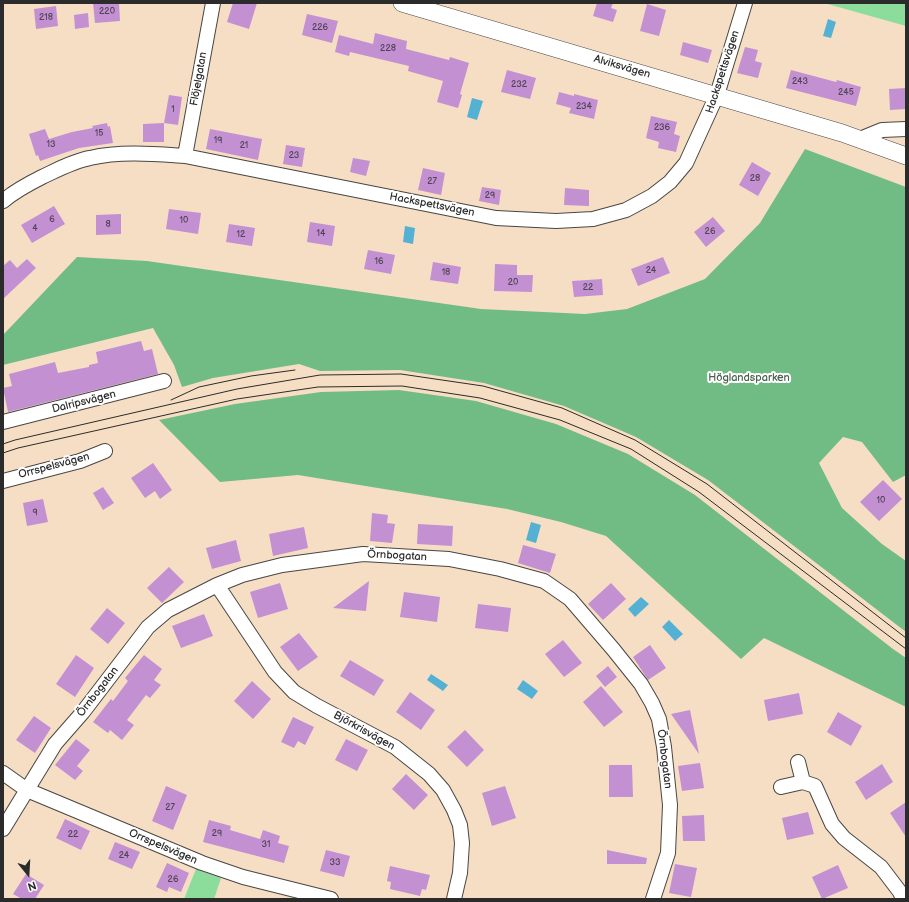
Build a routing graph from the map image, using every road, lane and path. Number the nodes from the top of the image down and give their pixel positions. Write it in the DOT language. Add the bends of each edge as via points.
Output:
graph roads {
  1 [pos="213,3"];
  2 [pos="402,3"];
  3 [pos="745,3"];
  4 [pos="717,95"];
  5 [pos="906,129"];
  6 [pos="860,139"];
  7 [pos="185,156"];
  8 [pos="906,156"];
  9 [pos="3,201"];
  10 [pos="164,381"];
  11 [pos="3,422"];
  12 [pos="105,452"];
  13 [pos="3,481"];
  14 [pos="216,585"];
  15 [pos="798,762"];
  16 [pos="3,772"];
  17 [pos="803,782"];
  18 [pos="781,787"];
  19 [pos="27,790"];
  20 [pos="3,829"];
  21 [pos="331,899"];
  22 [pos="454,899"];
  23 [pos="653,899"];
  24 [pos="904,899"];
  1 -- 7 [label="street, Flöjelgatan"];
  2 -- 4 [label="street, Alviksvägen"];
  3 -- 4 [label="street, Hackspettsvägen"];
  4 -- 6 [label="street, Alviksvägen"];
  4 -- 7 [label="street, Hackspettsvägen" via="686,163 670,182 652,196 626,210 593,219 556,221 496,218"];
  5 -- 6 [label="street" via="882,130"];
  6 -- 8 [label="street, Alviksvägen"];
  7 -- 9 [label="street, Hackspettsvägen" via="144,153 90,158 65,166 23,187"];
  10 -- 11 [label="street, Dalripsvägen"];
  12 -- 13 [label="street, Orrspelsvägen"];
  14 -- 19 [label="street, Örnbogatan" via="168,610 148,627 83,712 55,744"];
  14 -- 22 [label="street, Björkrisvägen" via="275,672 294,692 395,747 429,774 443,790 460,825 462,843 460,872"];
  14 -- 23 [label="street, Örnbogatan" via="242,575 282,566 364,554 449,559 500,569 544,581 570,599 641,684 659,719 665,749 670,805 668,854"];
  15 -- 17 [label="street"];
  16 -- 19 [label="street, Orrspelsvägen"];
  17 -- 18 [label="street"];
  17 -- 24 [label="street" via="815,786 832,824 844,838 881,867"];
  19 -- 20 [label="street, Örnbogatan"];
  19 -- 21 [label="street, Orrspelsvägen" via="202,863 243,877"];
}
